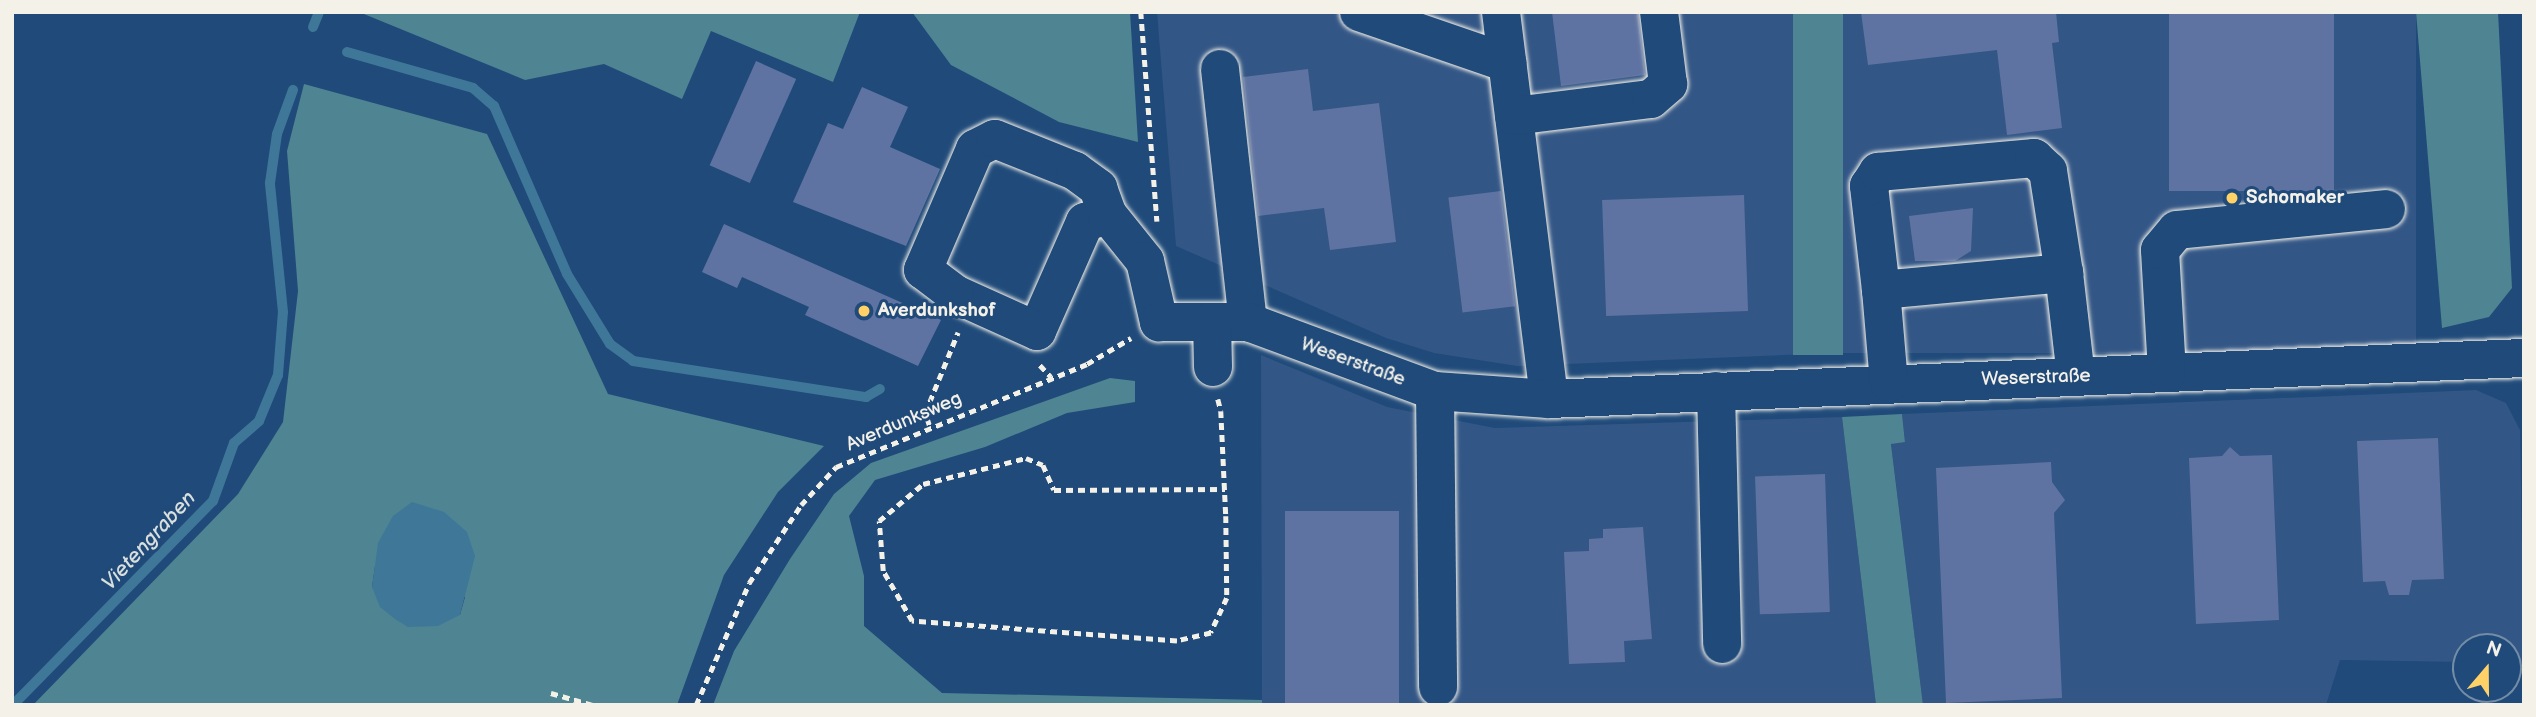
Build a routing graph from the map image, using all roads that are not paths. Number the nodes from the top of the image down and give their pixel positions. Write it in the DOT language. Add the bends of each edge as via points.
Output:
graph roads {
  1 [pos="1359,12"];
  2 [pos="1501,12"];
  3 [pos="1659,12"];
  4 [pos="1507,63"];
  5 [pos="1220,69"];
  6 [pos="1514,116"];
  7 [pos="2386,209"];
  8 [pos="1108,215"];
  9 [pos="2064,273"];
  10 [pos="1881,290"];
  11 [pos="1230,322"];
  12 [pos="2524,358"];
  13 [pos="1213,367"];
  14 [pos="2167,372"];
  15 [pos="2076,376"];
  16 [pos="1889,383"];
  17 [pos="1435,391"];
  18 [pos="1716,391"];
  19 [pos="1549,399"];
  20 [pos="1722,644"];
  21 [pos="1438,687"];
  1 -- 4 [label="street"];
  2 -- 4 [label="street"];
  3 -- 6 [label="street" via="1668,84 1651,99"];
  4 -- 6 [label="street"];
  5 -- 11 [label="street"];
  6 -- 19 [label="street"];
  7 -- 14 [label="street" via="2177,230 2160,250"];
  8 -- 8 [label="street" via="1098,188 1075,171 995,139 975,149 923,270 956,295 1037,331 1085,222"];
  8 -- 11 [label="street, Weserstraße" via="1145,261 1159,322"];
  9 -- 10 [label="street"];
  9 -- 10 [label="street" via="2048,171 2034,158 1878,172 1869,186"];
  9 -- 15 [label="street"];
  10 -- 16 [label="street"];
  11 -- 13 [label="street"];
  11 -- 17 [label="street, Weserstraße"];
  12 -- 14 [label="street, Weserstraße"];
  14 -- 15 [label="street, Weserstraße"];
  15 -- 16 [label="street, Weserstraße"];
  16 -- 18 [label="street, Weserstraße"];
  17 -- 19 [label="street, Weserstraße"];
  17 -- 21 [label="street"];
  18 -- 19 [label="street, Weserstraße"];
  18 -- 20 [label="street"];
}
